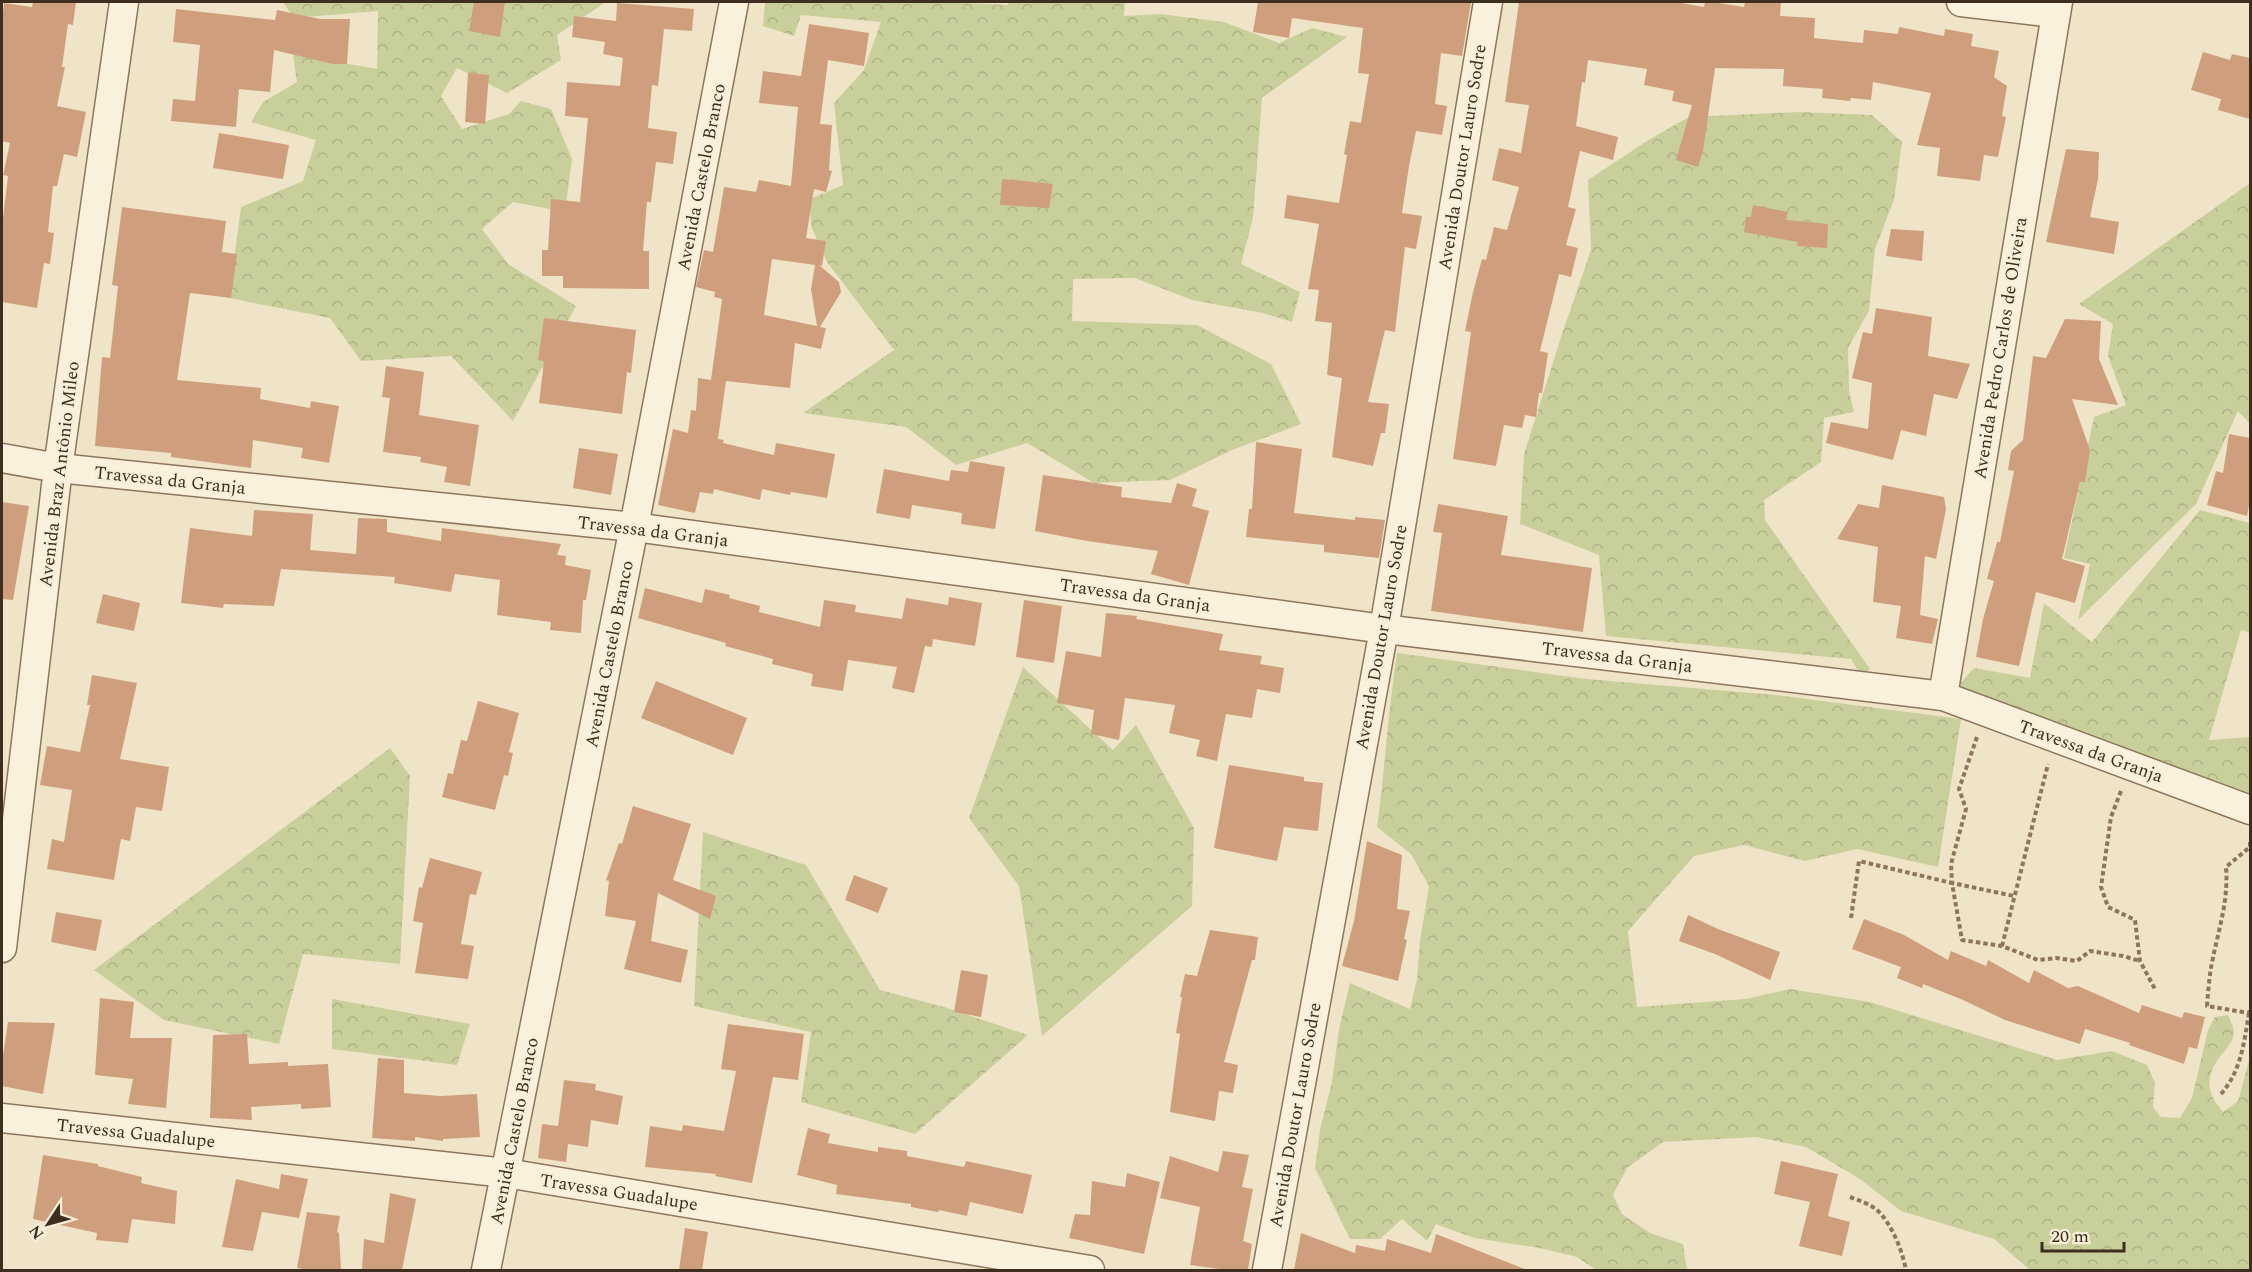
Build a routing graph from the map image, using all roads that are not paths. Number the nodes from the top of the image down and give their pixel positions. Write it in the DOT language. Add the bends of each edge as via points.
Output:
graph roads {
  1 [pos="124,2"];
  2 [pos="734,2"];
  3 [pos="1488,2"];
  4 [pos="1961,2"];
  5 [pos="2056,7"];
  6 [pos="2,458"];
  7 [pos="58,468"];
  8 [pos="634,527"];
  9 [pos="1384,629"];
  10 [pos="1943,696"];
  11 [pos="2250,810"];
  12 [pos="2,948"];
  13 [pos="2,1118"];
  14 [pos="506,1173"];
  15 [pos="486,1270"];
  16 [pos="1090,1270"];
  17 [pos="1267,1270"];
  1 -- 7 [label="street, Avenida Braz Antônio Mileo"];
  2 -- 8 [label="street, Avenida Castelo Branco"];
  3 -- 9 [label="street, Avenida Doutor Lauro Sodre"];
  4 -- 5 [label="street"];
  5 -- 10 [label="street, Avenida Pedro Carlos de Oliveira"];
  6 -- 7 [label="street, Travessa da Granja"];
  7 -- 8 [label="street, Travessa da Granja"];
  7 -- 12 [label="street, Avenida Braz Antônio Mileo"];
  8 -- 9 [label="street, Travessa da Granja"];
  8 -- 14 [label="street, Avenida Castelo Branco"];
  9 -- 10 [label="street, Travessa da Granja"];
  9 -- 17 [label="street, Avenida Doutor Lauro Sodre"];
  10 -- 11 [label="street, Travessa da Granja"];
  13 -- 14 [label="street, Travessa Guadalupe"];
  14 -- 15 [label="street, Avenida Castelo Branco"];
  14 -- 16 [label="street, Travessa Guadalupe"];
}
